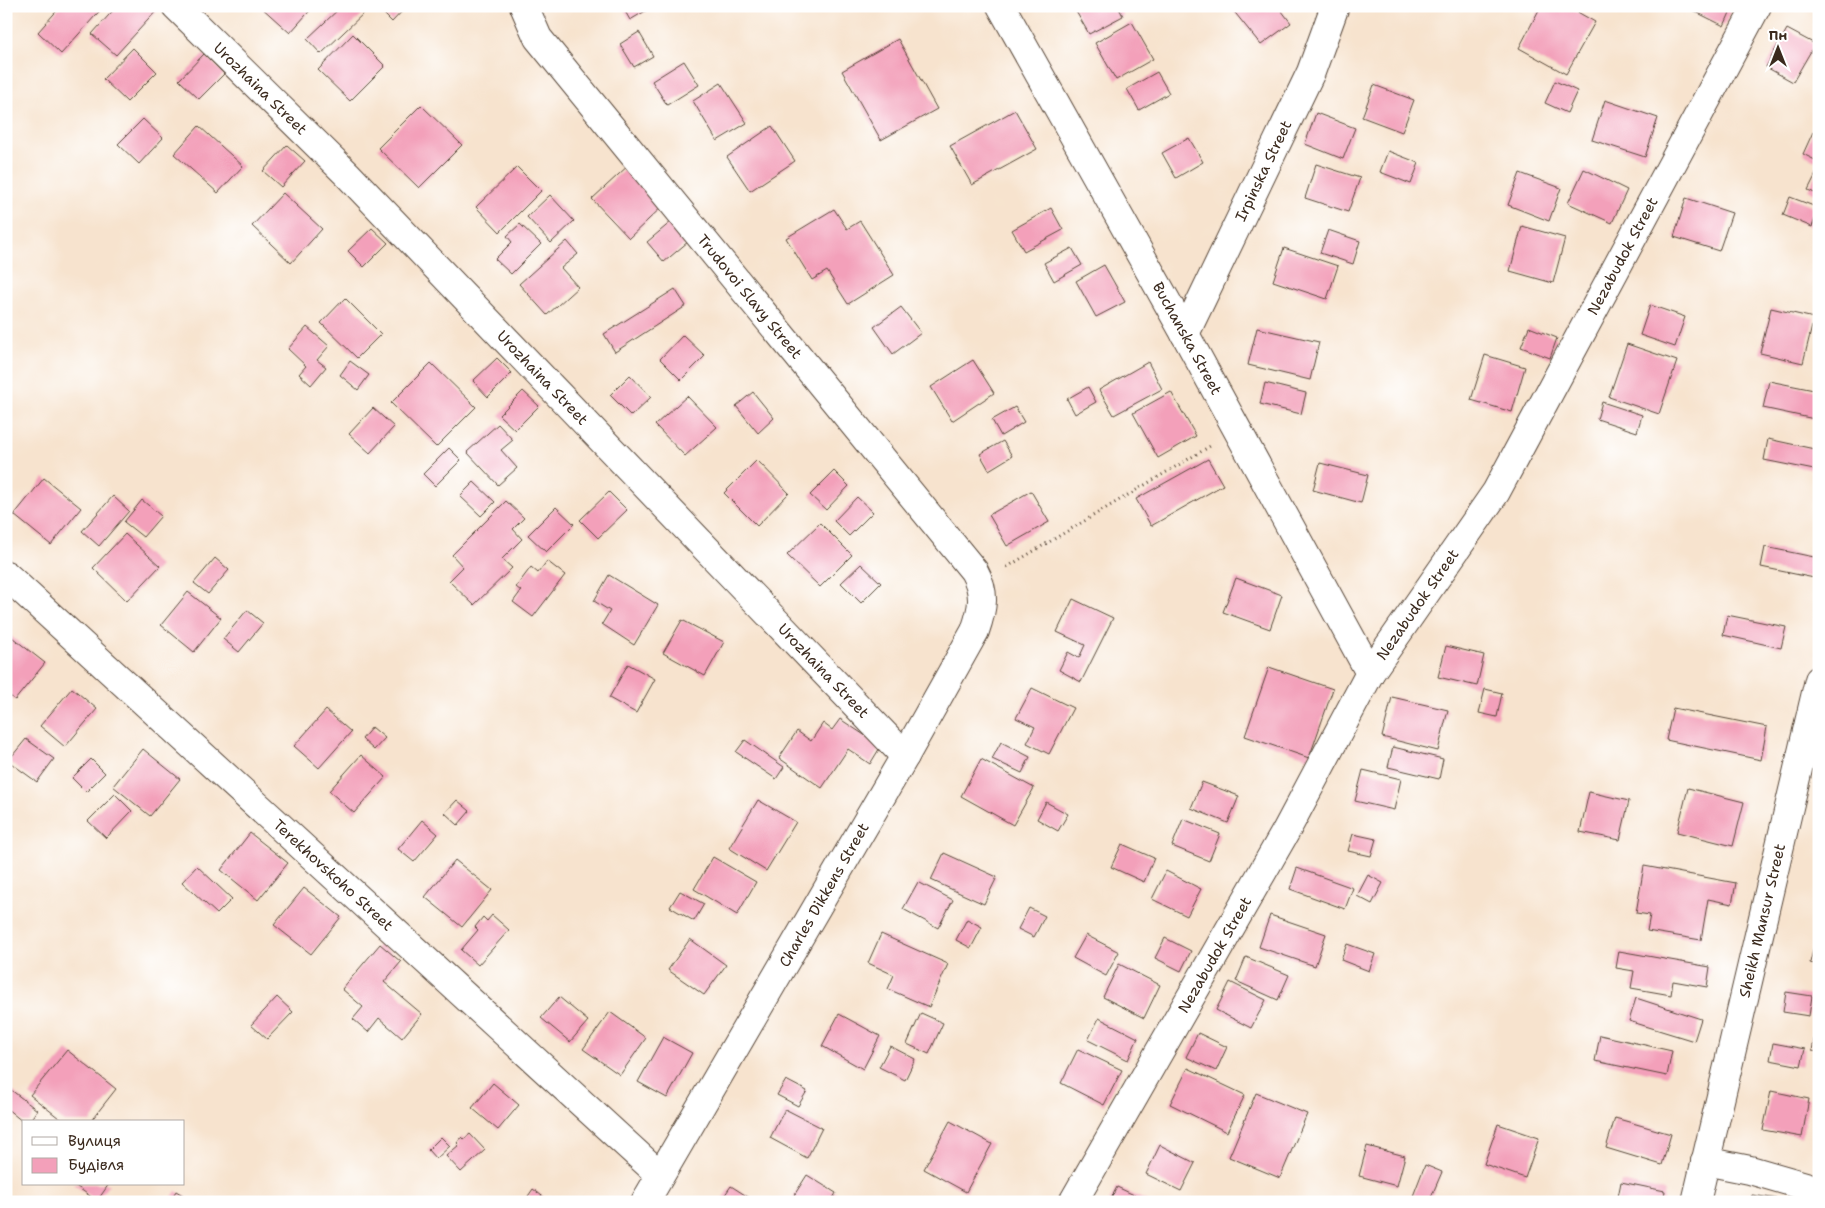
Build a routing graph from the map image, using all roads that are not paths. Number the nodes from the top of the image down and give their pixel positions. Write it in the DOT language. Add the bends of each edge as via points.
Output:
graph roads {
  1 [pos="176,6"];
  2 [pos="524,6"];
  3 [pos="1001,6"];
  4 [pos="1335,6"];
  5 [pos="1757,6"];
  6 [pos="1185,334"];
  7 [pos="6,576"];
  8 [pos="980,582"];
  9 [pos="1370,673"];
  10 [pos="1819,680"];
  11 [pos="905,756"];
  12 [pos="1705,1161"];
  13 [pos="660,1175"];
  14 [pos="1819,1190"];
  15 [pos="645,1202"];
  16 [pos="1073,1202"];
  17 [pos="1696,1202"];
  1 -- 11 [label="street, Urozhaina Street" via="347,174"];
  2 -- 8 [label="street, Trudovoi Slavy Street" via="538,38 968,563"];
  3 -- 6 [label="street, Buchanska Street"];
  4 -- 6 [label="street, Irpinska Street" via="1311,72"];
  5 -- 9 [label="street, Nezabudok Street" via="1496,492"];
  6 -- 9 [label="street, Buchanska Street"];
  7 -- 13 [label="street, Terekhovskoho Street"];
  8 -- 11 [label="street, Charles Dikkens Street" via="982,610 976,631"];
  9 -- 16 [label="street, Nezabudok Street" via="1286,830"];
  10 -- 12 [label="street, Sheikh Mansur Street"];
  11 -- 13 [label="street, Charles Dikkens Street"];
  12 -- 14 [label="street"];
  12 -- 17 [label="street, Sheikh Mansur Street"];
  13 -- 15 [label="street, Charles Dikkens Street"];
}
